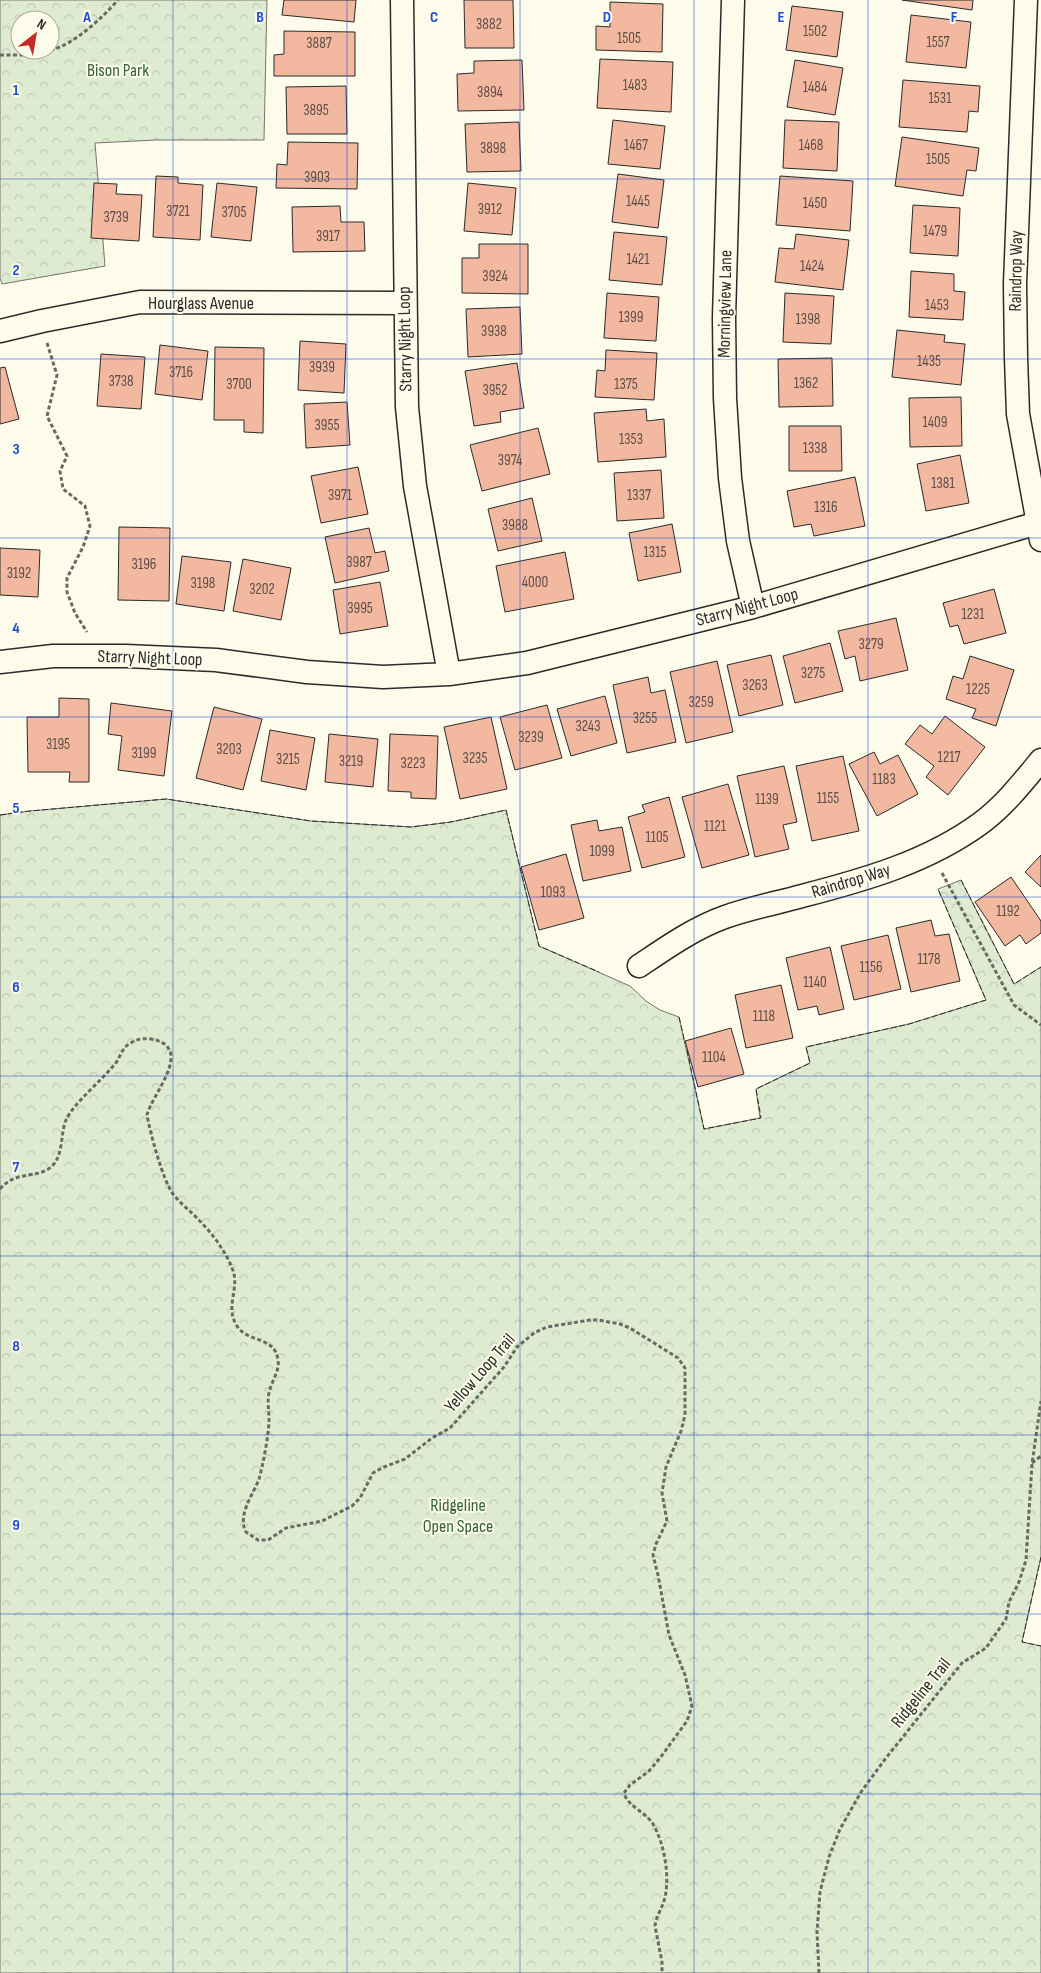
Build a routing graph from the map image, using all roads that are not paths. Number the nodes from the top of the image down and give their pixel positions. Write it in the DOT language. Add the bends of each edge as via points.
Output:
graph roads {
  1 [pos="402,0"];
  2 [pos="733,0"];
  3 [pos="1026,0"];
  4 [pos="404,302"];
  5 [pos="0,332"];
  6 [pos="1040,528"];
  7 [pos="754,606"];
  8 [pos="0,662"];
  9 [pos="449,674"];
  10 [pos="1041,760"];
  11 [pos="639,966"];
  1 -- 4 [label="street, Starry Night Loop"];
  2 -- 7 [label="street, Morningview Lane" via="724,318 725,398 738,541"];
  3 -- 6 [label="street, Raindrop Way" via="1015,284 1016,358 1018,414"];
  4 -- 5 [label="street, Hourglass Avenue" via="140,302"];
  4 -- 9 [label="street, Starry Night Loop" via="407,408 415,486"];
  6 -- 7 [label="street, Starry Night Loop"];
  7 -- 9 [label="street, Starry Night Loop" via="527,663"];
  8 -- 9 [label="street, Starry Night Loop" via="52,656 101,656 216,660 383,678"];
  10 -- 11 [label="street, Raindrop Way" via="1021,785 982,822 947,845 900,867 848,884 724,917 677,941"];
}
